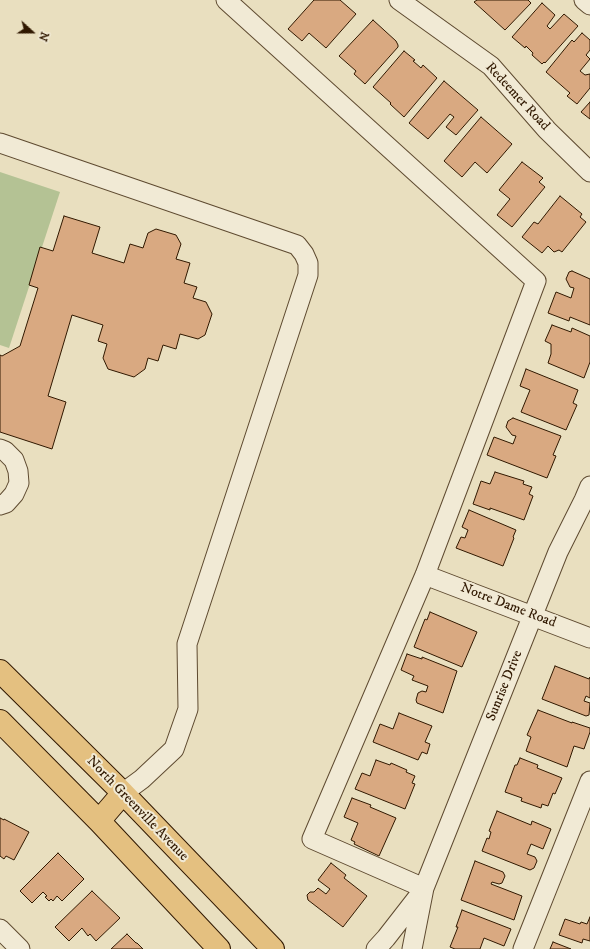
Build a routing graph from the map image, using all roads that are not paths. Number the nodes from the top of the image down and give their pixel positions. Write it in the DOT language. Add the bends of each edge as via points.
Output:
graph roads {
  1 [pos="226,0"];
  2 [pos="399,0"];
  3 [pos="584,0"];
  4 [pos="590,5"];
  5 [pos="0,143"];
  6 [pos="590,172"];
  7 [pos="0,449"];
  8 [pos="590,486"];
  9 [pos="0,505"];
  10 [pos="425,574"];
  11 [pos="533,616"];
  12 [pos="590,638"];
  13 [pos="0,671"];
  14 [pos="0,721"];
  15 [pos="590,781"];
  16 [pos="123,794"];
  17 [pos="98,821"];
  18 [pos="424,888"];
  19 [pos="0,929"];
  20 [pos="20,949"];
  21 [pos="219,949"];
  22 [pos="273,949"];
  23 [pos="376,949"];
  24 [pos="412,949"];
  25 [pos="524,949"];
  1 -- 10 [label="street" via="536,281"];
  2 -- 6 [label="street, Redeemer Road" via="491,66 548,130"];
  3 -- 4 [label="street"];
  5 -- 16 [label="street" via="297,245 308,263 308,275 187,644 188,709 174,749"];
  7 -- 9 [label="street" via="14,460 19,483 14,494 6,503"];
  8 -- 11 [label="street, Sunrise Drive" via="558,552"];
  10 -- 11 [label="street, Notre Dame Road"];
  10 -- 18 [label="street" via="312,839"];
  11 -- 12 [label="street, Notre Dame Road"];
  11 -- 18 [label="street, Sunrise Drive"];
  13 -- 16 [label="main road, North Greenville Avenue"];
  14 -- 17 [label="main road"];
  15 -- 25 [label="street"];
  16 -- 17 [label="main road"];
  16 -- 22 [label="main road, North Greenville Avenue"];
  17 -- 21 [label="main road"];
  18 -- 23 [label="street, Sunrise Drive"];
  18 -- 24 [label="street, Sunrise Drive"];
  19 -- 20 [label="street"];
}
